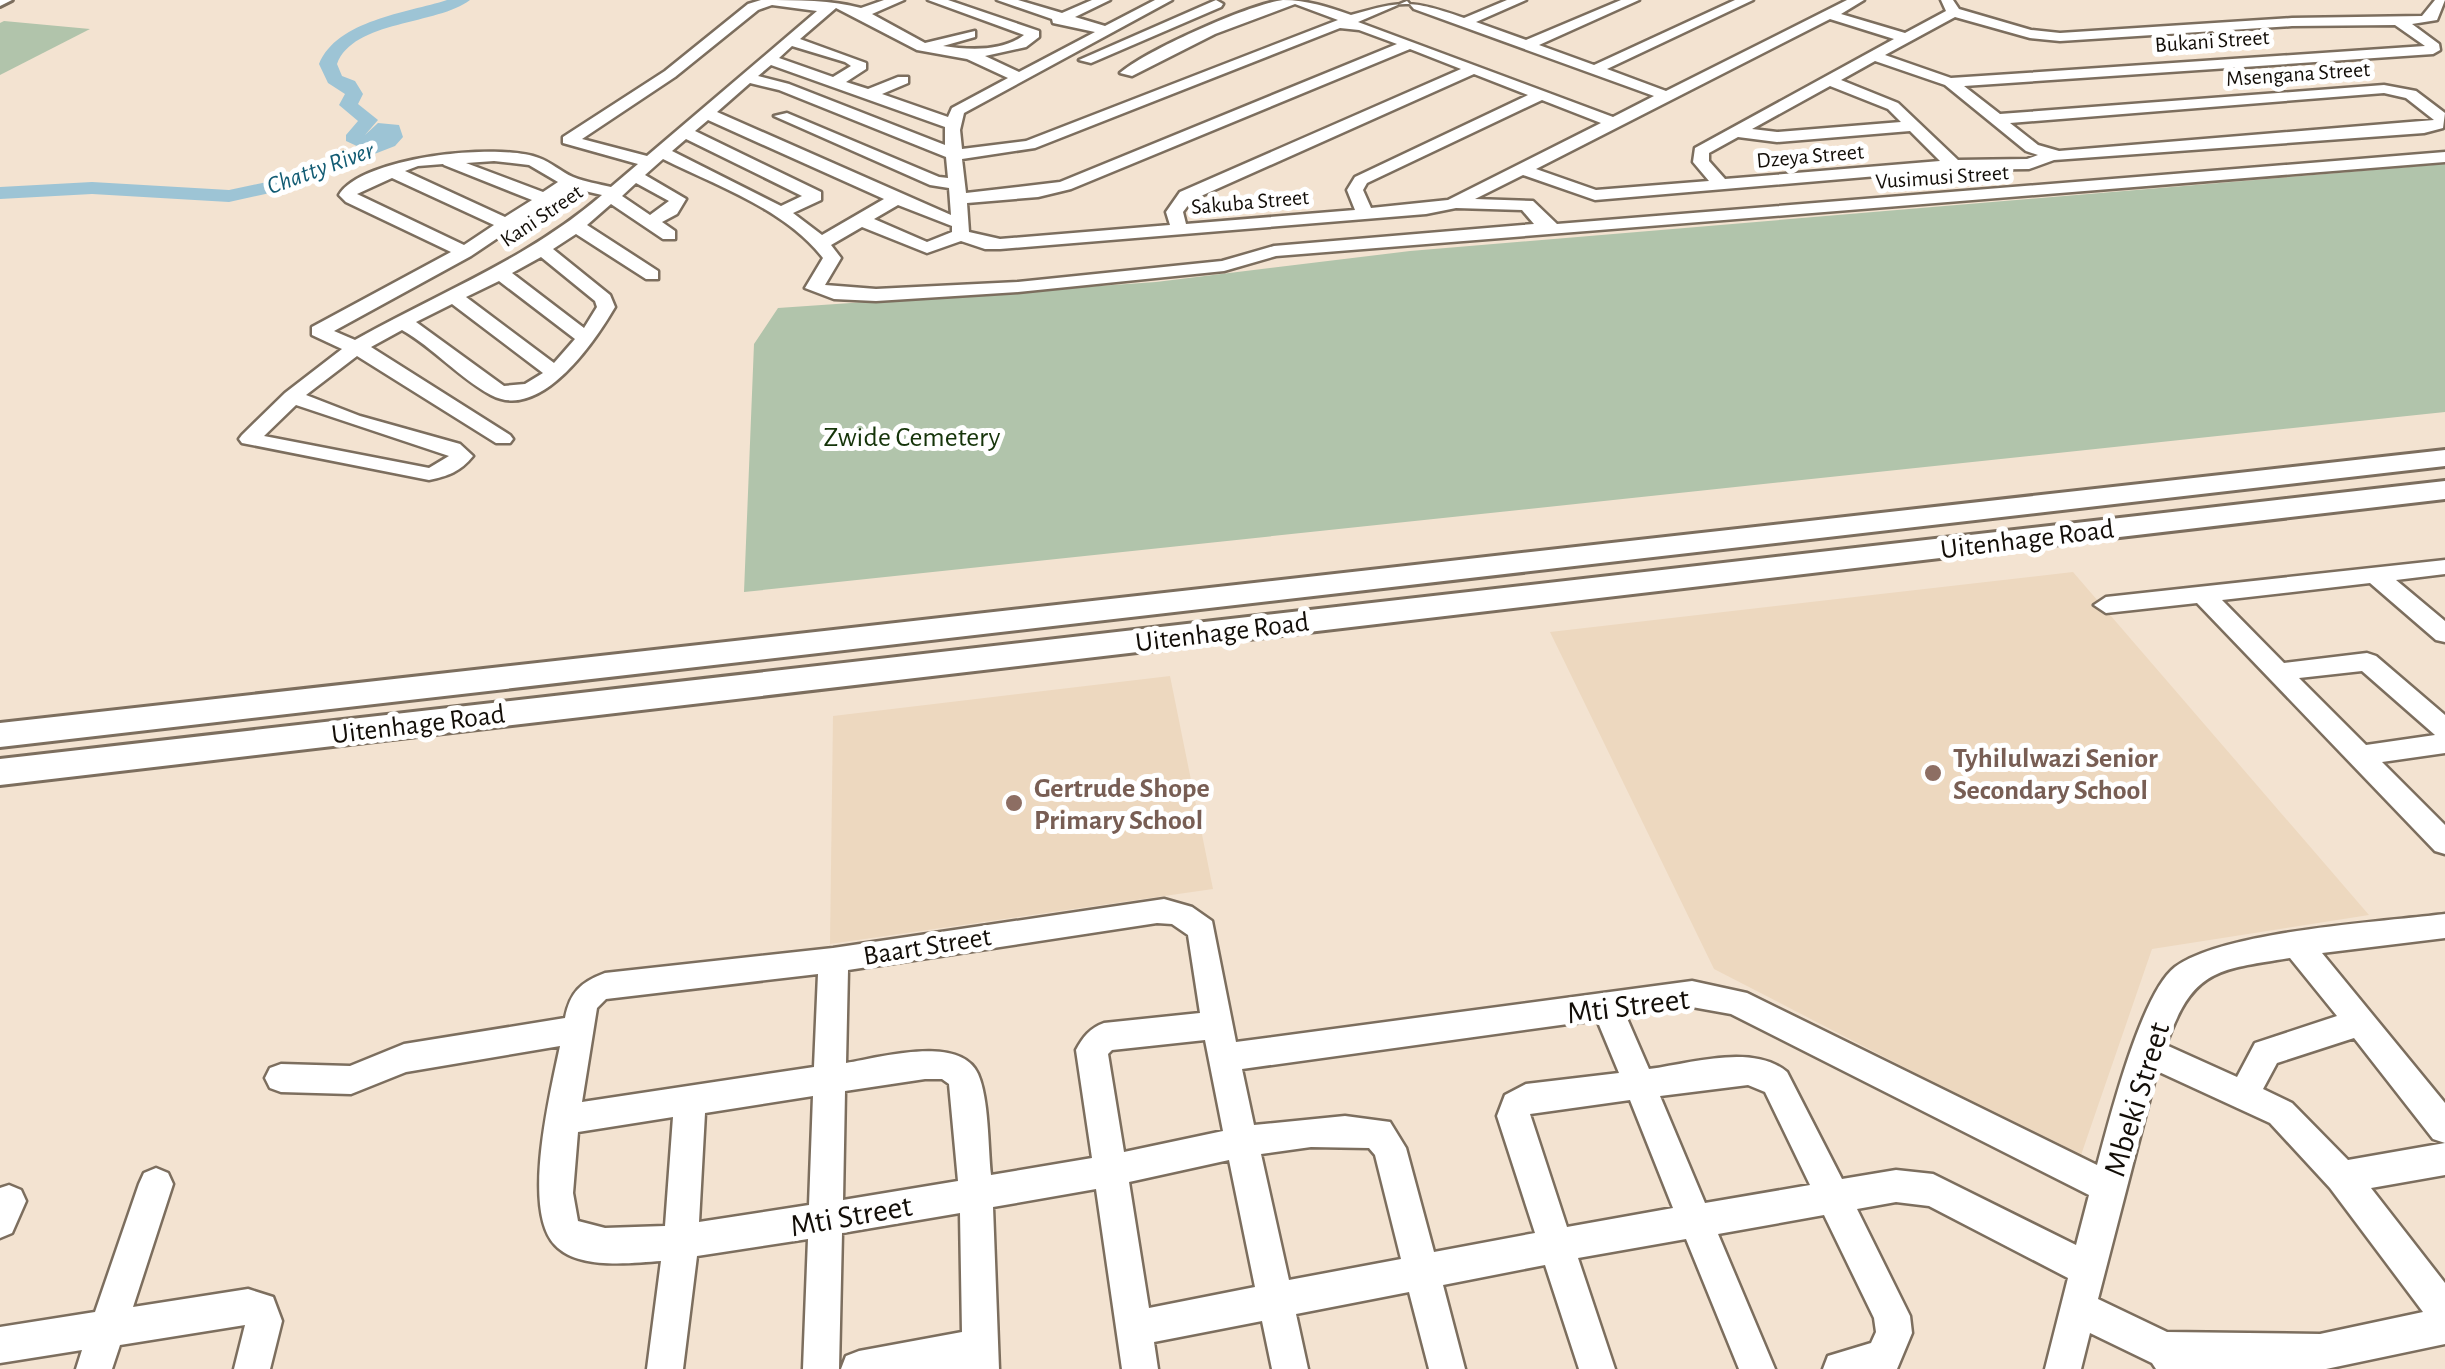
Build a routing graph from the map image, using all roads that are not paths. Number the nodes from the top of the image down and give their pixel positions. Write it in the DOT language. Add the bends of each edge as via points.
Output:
graph roads {
  1 [pos="935,0"];
  2 [pos="1004,0"];
  3 [pos="1073,0"];
  4 [pos="1165,0"];
  5 [pos="1401,0"];
  6 [pos="1412,0"];
  7 [pos="1519,0"];
  8 [pos="1632,0"];
  9 [pos="1746,0"];
  10 [pos="1858,0"];
  11 [pos="2442,0"];
  12 [pos="1283,1"];
  13 [pos="1210,2"];
  14 [pos="1097,3"];
  15 [pos="833,4"];
  16 [pos="1950,6"];
  17 [pos="900,8"];
  18 [pos="2278,11"];
  19 [pos="861,12"];
  20 [pos="1250,16"];
  21 [pos="1831,16"];
  22 [pos="1062,18"];
  23 [pos="876,21"];
  24 [pos="1346,22"];
  25 [pos="1465,22"];
  26 [pos="2292,22"];
  27 [pos="2400,22"];
  28 [pos="923,29"];
  29 [pos="1106,31"];
  30 [pos="1032,33"];
  31 [pos="970,34"];
  32 [pos="899,35"];
  33 [pos="1905,38"];
  34 [pos="791,41"];
  35 [pos="1410,44"];
  36 [pos="1527,45"];
  37 [pos="924,48"];
  38 [pos="1062,54"];
  39 [pos="971,55"];
  40 [pos="1873,56"];
  41 [pos="768,59"];
  42 [pos="1086,60"];
  43 [pos="1474,68"];
  44 [pos="1594,70"];
  45 [pos="1128,73"];
  46 [pos="1018,77"];
  47 [pos="746,78"];
  48 [pos="903,80"];
  49 [pos="1829,80"];
  50 [pos="837,81"];
  51 [pos="1950,82"];
  52 [pos="1167,92"];
  53 [pos="868,94"];
  54 [pos="1541,95"];
  55 [pos="1667,96"];
  56 [pos="812,99"];
  57 [pos="706,113"];
  58 [pos="782,116"];
  59 [pos="1998,119"];
  60 [pos="874,124"];
  61 [pos="952,124"];
  62 [pos="1614,124"];
  63 [pos="1914,126"];
  64 [pos="684,132"];
  65 [pos="754,132"];
  66 [pos="1732,132"];
  67 [pos="838,140"];
  68 [pos="954,154"];
  69 [pos="807,156"];
  70 [pos="2055,156"];
  71 [pos="655,157"];
  72 [pos="2445,157"];
  73 [pos="446,160"];
  74 [pos="1948,166"];
  75 [pos="390,170"];
  76 [pos="1524,170"];
  77 [pos="776,174"];
  78 [pos="634,176"];
  79 [pos="568,182"];
  80 [pos="1721,185"];
  81 [pos="955,191"];
  82 [pos="738,192"];
  83 [pos="614,195"];
  84 [pos="1595,195"];
  85 [pos="898,198"];
  86 [pos="544,199"];
  87 [pos="1454,204"];
  88 [pos="1528,205"];
  89 [pos="781,212"];
  90 [pos="1366,214"];
  91 [pos="858,220"];
  92 [pos="650,222"];
  93 [pos="1265,222"];
  94 [pos="508,225"];
  95 [pos="576,226"];
  96 [pos="960,228"];
  97 [pos="1550,228"];
  98 [pos="1180,230"];
  99 [pos="668,235"];
  100 [pos="822,242"];
  101 [pos="542,249"];
  102 [pos="1274,251"];
  103 [pos="465,252"];
  104 [pos="934,269"];
  105 [pos="499,272"];
  106 [pos="652,275"];
  107 [pos="454,297"];
  108 [pos="402,322"];
  109 [pos="585,338"];
  110 [pos="356,348"];
  111 [pos="553,371"];
  112 [pos="292,397"];
  113 [pos="503,439"];
  114 [pos="2445,458"];
  115 [pos="2445,490"];
  116 [pos="2445,567"];
  117 [pos="2374,574"];
  118 [pos="2205,597"];
  119 [pos="2106,606"];
  120 [pos="2445,634"];
  121 [pos="2277,672"];
  122 [pos="2445,729"];
  123 [pos="0,735"];
  124 [pos="2445,743"];
  125 [pos="2359,756"];
  126 [pos="0,772"];
  127 [pos="2445,844"];
  128 [pos="2445,926"];
  129 [pos="2298,946"];
  130 [pos="832,960"];
  131 [pos="1607,1007"];
  132 [pos="2358,1023"];
  133 [pos="579,1029"];
  134 [pos="1221,1041"];
  135 [pos="2147,1051"];
  136 [pos="281,1078"];
  137 [pos="826,1079"];
  138 [pos="1639,1085"];
  139 [pos="2244,1093"];
  140 [pos="690,1100"];
  141 [pos="564,1119"];
  142 [pos="2445,1128"];
  143 [pos="1244,1143"];
  144 [pos="2445,1159"];
  145 [pos="1112,1170"];
  146 [pos="2342,1177"];
  147 [pos="156,1184"];
  148 [pos="2109,1188"];
  149 [pos="976,1193"];
  150 [pos="1833,1198"];
  151 [pos="828,1219"];
  152 [pos="559,1223"];
  153 [pos="1695,1223"];
  154 [pos="681,1242"];
  155 [pos="1558,1245"];
  156 [pos="2088,1270"];
  157 [pos="1422,1271"];
  158 [pos="1274,1299"];
  159 [pos="2079,1309"];
  160 [pos="2445,1312"];
  161 [pos="2445,1326"];
  162 [pos="1136,1328"];
  163 [pos="110,1330"];
  164 [pos="0,1345"];
  165 [pos="980,1358"];
  166 [pos="2171,1360"];
  167 [pos="2325,1361"];
  168 [pos="94,1369"];
  169 [pos="252,1369"];
  170 [pos="665,1369"];
  171 [pos="821,1369"];
  172 [pos="859,1369"];
  173 [pos="1140,1369"];
  174 [pos="1290,1369"];
  175 [pos="1446,1369"];
  176 [pos="1597,1369"];
  177 [pos="1757,1369"];
  178 [pos="1841,1369"];
  179 [pos="2063,1369"];
  1 -- 30 [label="street"];
  2 -- 22 [label="street"];
  3 -- 14 [label="street"];
  4 -- 29 [label="street"];
  5 -- 24 [label="street"];
  6 -- 25 [label="street"];
  7 -- 25 [label="street"];
  8 -- 36 [label="street"];
  9 -- 44 [label="street"];
  10 -- 21 [label="street, Sakuba Street"];
  11 -- 27 [label="street" via="2429,19"];
  12 -- 20 [label="street"];
  12 -- 24 [label="street"];
  13 -- 20 [label="street"];
  13 -- 42 [label="street"];
  14 -- 22 [label="street"];
  15 -- 19 [label="street"];
  15 -- 34 [label="street, Kani Street"];
  15 -- 71 [label="street" via="772,1 753,7 670,74 569,140"];
  16 -- 26 [label="street" via="2030,34 2060,37"];
  16 -- 33 [label="street"];
  17 -- 19 [label="street"];
  17 -- 23 [label="street"];
  18 -- 26 [label="street"];
  19 -- 23 [label="street"];
  20 -- 45 [label="street"];
  21 -- 33 [label="street"];
  21 -- 55 [label="street, Sakuba Street"];
  22 -- 29 [label="street"];
  22 -- 30 [label="street"];
  23 -- 32 [label="street"];
  24 -- 35 [label="street"];
  24 -- 52 [label="street"];
  25 -- 36 [label="street"];
  26 -- 27 [label="street"];
  27 -- 51 [label="street, Bukani Street" via="2433,50"];
  28 -- 32 [label="street"];
  29 -- 38 [label="street"];
  30 -- 39 [label="street" via="1021,44"];
  31 -- 37 [label="street"];
  32 -- 37 [label="street"];
  33 -- 40 [label="street"];
  34 -- 41 [label="street, Kani Street"];
  34 -- 50 [label="street" via="861,66"];
  35 -- 43 [label="street"];
  35 -- 81 [label="street" via="1066,186"];
  36 -- 44 [label="street"];
  37 -- 39 [label="street"];
  38 -- 42 [label="street"];
  38 -- 46 [label="street"];
  39 -- 46 [label="street"];
  40 -- 49 [label="street"];
  40 -- 51 [label="street"];
  41 -- 47 [label="street, Kani Street"];
  41 -- 50 [label="street"];
  42 -- 45 [label="street"];
  43 -- 54 [label="street"];
  43 -- 98 [label="street" via="1186,196 1174,212"];
  44 -- 55 [label="street"];
  45 -- 52 [label="street"];
  46 -- 61 [label="street" via="965,105"];
  47 -- 56 [label="street"];
  47 -- 57 [label="street, Kani Street"];
  48 -- 53 [label="street"];
  49 -- 63 [label="street" via="1880,99"];
  49 -- 66 [label="street"];
  50 -- 53 [label="street"];
  51 -- 59 [label="street"];
  52 -- 68 [label="street" via="1029,145"];
  53 -- 61 [label="street"];
  54 -- 62 [label="street"];
  54 -- 90 [label="street" via="1361,180 1355,190"];
  55 -- 62 [label="street, Sakuba Street"];
  56 -- 58 [label="street"];
  56 -- 60 [label="street"];
  57 -- 64 [label="street, Kani Street"];
  57 -- 65 [label="street, Sakuba Street"];
  58 -- 65 [label="street"];
  58 -- 67 [label="street"];
  59 -- 70 [label="street" via="2032,148"];
  59 -- 70 [label="street, Msengana Street" via="2384,89 2410,94 2443,119 2424,128"];
  60 -- 67 [label="street"];
  60 -- 68 [label="street"];
  61 -- 68 [label="street"];
  62 -- 76 [label="street, Sakuba Street"];
  63 -- 66 [label="street" via="1776,136"];
  63 -- 74 [label="street" via="1951,158"];
  64 -- 71 [label="street, Kani Street"];
  64 -- 77 [label="street"];
  65 -- 69 [label="street, Sakuba Street"];
  66 -- 80 [label="street" via="1698,156"];
  67 -- 69 [label="street"];
  67 -- 81 [label="street"];
  68 -- 81 [label="street"];
  69 -- 77 [label="street"];
  69 -- 85 [label="street, Sakuba Street"];
  70 -- 74 [label="street, Dzeya Street" via="2029,164"];
  71 -- 78 [label="street, Kani Street"];
  71 -- 82 [label="street"];
  72 -- 97 [label="street, Vusimusi Street"];
  73 -- 75 [label="street"];
  73 -- 79 [label="street" via="518,158 545,165"];
  73 -- 86 [label="street"];
  74 -- 80 [label="street, Dzeya Street"];
  75 -- 94 [label="street"];
  75 -- 103 [label="street" via="347,195"];
  76 -- 84 [label="street, Dzeya Street"];
  76 -- 87 [label="street, Sakuba Street"];
  77 -- 82 [label="street"];
  77 -- 89 [label="street" via="816,197"];
  78 -- 83 [label="street, Kani Street"];
  78 -- 92 [label="street" via="678,199"];
  79 -- 83 [label="street"];
  79 -- 86 [label="street"];
  80 -- 84 [label="street, Dzeya Street"];
  81 -- 96 [label="street"];
  82 -- 89 [label="street"];
  83 -- 92 [label="street"];
  83 -- 95 [label="street, Kani Street"];
  84 -- 88 [label="street"];
  85 -- 91 [label="street"];
  85 -- 96 [label="street, Sakuba Street"];
  86 -- 94 [label="street"];
  87 -- 88 [label="street"];
  87 -- 90 [label="street, Sakuba Street"];
  88 -- 97 [label="street"];
  89 -- 100 [label="street"];
  90 -- 93 [label="street, Sakuba Street"];
  91 -- 100 [label="street"];
  91 -- 104 [label="street" via="916,246"];
  92 -- 99 [label="street"];
  93 -- 98 [label="street, Sakuba Street"];
  93 -- 102 [label="street"];
  94 -- 103 [label="street"];
  95 -- 101 [label="street, Kani Street"];
  95 -- 106 [label="street"];
  96 -- 98 [label="street, Sakuba Street" via="985,244"];
  96 -- 104 [label="street"];
  97 -- 102 [label="street, Vusimusi Street"];
  100 -- 104 [label="street, Vusimusi Street" via="832,258 814,288 823,292 876,295"];
  101 -- 105 [label="street, Kani Street"];
  101 -- 109 [label="street" via="606,303"];
  102 -- 104 [label="street, Vusimusi Street" via="1224,266 1036,285"];
  103 -- 110 [label="street" via="320,328"];
  105 -- 107 [label="street, Kani Street"];
  105 -- 109 [label="street"];
  107 -- 108 [label="street, Kani Street"];
  107 -- 111 [label="street"];
  108 -- 110 [label="street, Kani Street"];
  108 -- 111 [label="street" via="488,385 512,394 534,388"];
  109 -- 111 [label="street"];
  110 -- 112 [label="street, Kani Street"];
  110 -- 113 [label="street"];
  112 -- 112 [label="street, Kani Street" via="453,448 462,456 428,474 250,438"];
  114 -- 123 [label="main road, Uitenhage Road"];
  115 -- 126 [label="main road, Uitenhage Road"];
  116 -- 117 [label="street"];
  117 -- 118 [label="street"];
  117 -- 120 [label="street"];
  118 -- 119 [label="street"];
  118 -- 121 [label="street"];
  121 -- 122 [label="street" via="2368,662"];
  121 -- 125 [label="street"];
  124 -- 125 [label="street"];
  125 -- 127 [label="street"];
  128 -- 129 [label="street, Mbeki Street"];
  129 -- 132 [label="street"];
  129 -- 135 [label="street, Mbeki Street" via="2236,956 2181,978"];
  130 -- 133 [label="street, Baart Street" via="605,986 586,997"];
  130 -- 134 [label="street, Baart Street" via="1168,910 1202,930"];
  130 -- 137 [label="street"];
  131 -- 134 [label="street, Mti Street"];
  131 -- 138 [label="street"];
  131 -- 148 [label="street, Mti Street" via="1692,994 1736,1002"];
  132 -- 139 [label="street" via="2266,1053"];
  132 -- 142 [label="street"];
  133 -- 136 [label="street" via="404,1058 350,1080"];
  133 -- 141 [label="street, Baart Street"];
  134 -- 143 [label="street, Baart Street"];
  134 -- 145 [label="street" via="1104,1036 1096,1043 1091,1060"];
  135 -- 139 [label="street"];
  135 -- 148 [label="street, Mbeki Street"];
  137 -- 140 [label="street"];
  137 -- 149 [label="street" via="940,1064 957,1070 964,1079"];
  137 -- 151 [label="street"];
  138 -- 150 [label="street" via="1748,1071 1768,1075"];
  138 -- 153 [label="street"];
  138 -- 155 [label="street" via="1516,1105 1513,1116"];
  139 -- 146 [label="street" via="2282,1113"];
  140 -- 141 [label="street"];
  140 -- 154 [label="street"];
  141 -- 152 [label="street, Baart Street" via="554,1182"];
  143 -- 145 [label="street, Mti Street"];
  143 -- 157 [label="street, Mti Street" via="1292,1135 1383,1137"];
  143 -- 158 [label="street, Baart Street"];
  144 -- 146 [label="street"];
  145 -- 149 [label="street, Mti Street"];
  145 -- 162 [label="street"];
  146 -- 160 [label="street"];
  147 -- 163 [label="street"];
  148 -- 156 [label="street, Mbeki Street"];
  149 -- 151 [label="street, Mti Street"];
  149 -- 165 [label="street"];
  150 -- 153 [label="street"];
  150 -- 156 [label="street" via="1896,1186 1932,1190"];
  150 -- 178 [label="street" via="1892,1316 1894,1333 1882,1358"];
  151 -- 154 [label="street, Mti Street"];
  151 -- 171 [label="street"];
  152 -- 154 [label="street, Mti Street" via="565,1233 589,1242"];
  153 -- 155 [label="street"];
  153 -- 177 [label="street"];
  154 -- 170 [label="street"];
  155 -- 157 [label="street"];
  155 -- 176 [label="street"];
  156 -- 159 [label="street, Mbeki Street"];
  157 -- 158 [label="street"];
  157 -- 175 [label="street"];
  158 -- 162 [label="street"];
  158 -- 174 [label="street, Baart Street"];
  159 -- 166 [label="street"];
  159 -- 179 [label="street, Mbeki Street"];
  161 -- 167 [label="street"];
  162 -- 173 [label="street"];
  163 -- 164 [label="street"];
  163 -- 168 [label="street"];
  163 -- 169 [label="street" via="260,1310 264,1321"];
  165 -- 172 [label="street"];
  166 -- 167 [label="street"];
}
